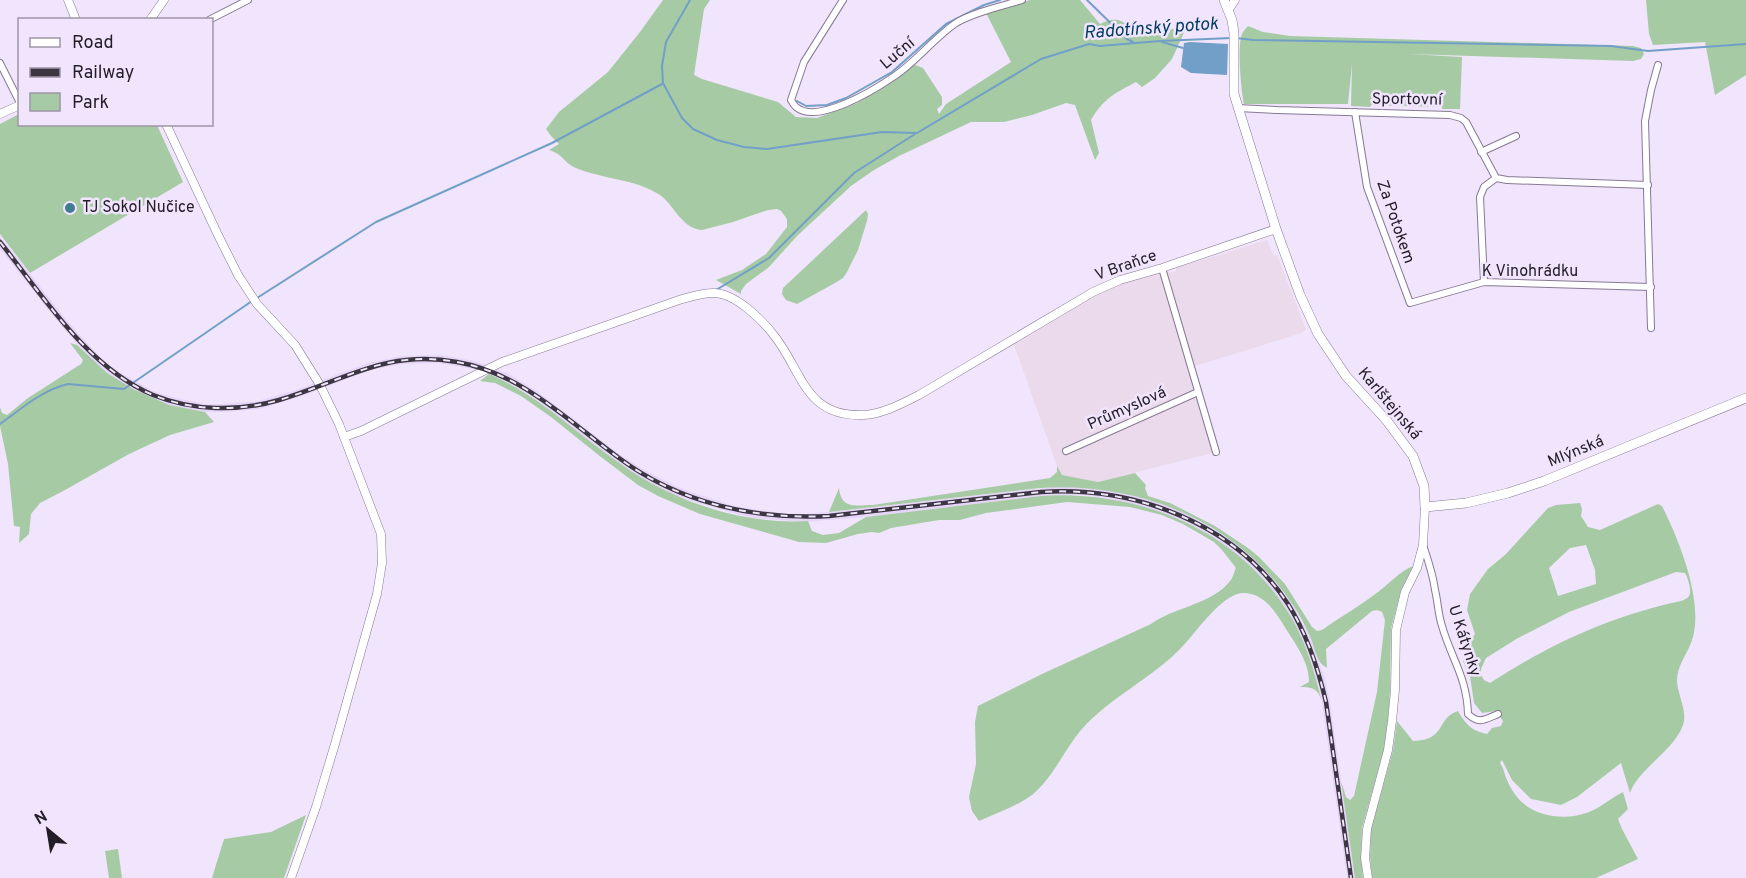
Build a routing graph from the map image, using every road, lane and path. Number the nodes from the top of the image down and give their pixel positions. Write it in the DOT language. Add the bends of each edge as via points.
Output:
graph roads {
  1 [pos="68,0"];
  2 [pos="164,0"];
  3 [pos="248,0"];
  4 [pos="843,0"];
  5 [pos="1022,0"];
  6 [pos="1235,0"];
  7 [pos="1227,5"];
  8 [pos="75,18"];
  9 [pos="151,18"];
  10 [pos="213,18"];
  11 [pos="0,63"];
  12 [pos="1658,65"];
  13 [pos="0,78"];
  14 [pos="9,80"];
  15 [pos="18,100"];
  16 [pos="18,105"];
  17 [pos="1238,108"];
  18 [pos="1355,112"];
  19 [pos="0,114"];
  20 [pos="167,126"];
  21 [pos="1516,136"];
  22 [pos="1481,152"];
  23 [pos="1496,177"];
  24 [pos="1648,185"];
  25 [pos="1276,230"];
  26 [pos="1162,268"];
  27 [pos="1484,282"];
  28 [pos="1651,287"];
  29 [pos="1410,303"];
  30 [pos="1651,328"];
  31 [pos="1198,392"];
  32 [pos="1746,398"];
  33 [pos="344,437"];
  34 [pos="1066,451"];
  35 [pos="1216,452"];
  36 [pos="1425,507"];
  37 [pos="1422,545"];
  38 [pos="1498,714"];
  39 [pos="291,878"];
  40 [pos="1368,878"];
  1 -- 8 [label="street"];
  2 -- 9 [label="street"];
  3 -- 10 [label="street"];
  4 -- 5 [label="street, Luční" via="804,62 791,100 808,112 822,112 846,103 895,77 963,19"];
  6 -- 7 [label="street"];
  7 -- 17 [label="main road, Karlštejnská" via="1234,33 1234,94"];
  11 -- 14 [label="street"];
  12 -- 24 [label="street" via="1645,121"];
  13 -- 14 [label="street"];
  14 -- 15 [label="street"];
  16 -- 19 [label="street"];
  17 -- 18 [label="street, Sportovní"];
  17 -- 25 [label="main road, Karlštejnská"];
  18 -- 22 [label="street, Sportovní" via="1461,118"];
  18 -- 29 [label="street, Za Potokem" via="1366,187"];
  20 -- 33 [label="street" via="238,275 257,304 303,356"];
  21 -- 22 [label="street"];
  22 -- 23 [label="street, Sportovní"];
  23 -- 24 [label="street"];
  23 -- 27 [label="street" via="1484,187 1480,198"];
  24 -- 28 [label="street"];
  25 -- 26 [label="street, V Braňce"];
  25 -- 36 [label="main road, Karlštejnská" via="1318,334 1346,376 1413,456 1424,486"];
  26 -- 31 [label="street"];
  26 -- 33 [label="street, V Braňce" via="1120,279 1093,292 920,395 880,412 843,413 819,403 807,391 776,337 755,314 726,295 715,293 698,294 502,362"];
  27 -- 28 [label="street, K Vinohrádku"];
  27 -- 29 [label="street, K Vinohrádku"];
  28 -- 30 [label="street"];
  31 -- 34 [label="street, Průmyslová"];
  31 -- 35 [label="street"];
  32 -- 36 [label="main road, Mlýnská" via="1544,482 1466,503"];
  33 -- 39 [label="street" via="378,526 382,563 335,744"];
  36 -- 37 [label="street, Karlštejnská"];
  37 -- 38 [label="street, U Kátynky" via="1442,629 1462,674 1468,714 1483,721"];
  37 -- 40 [label="street, Karlštejnská" via="1396,630 1388,750 1366,829"];
}
